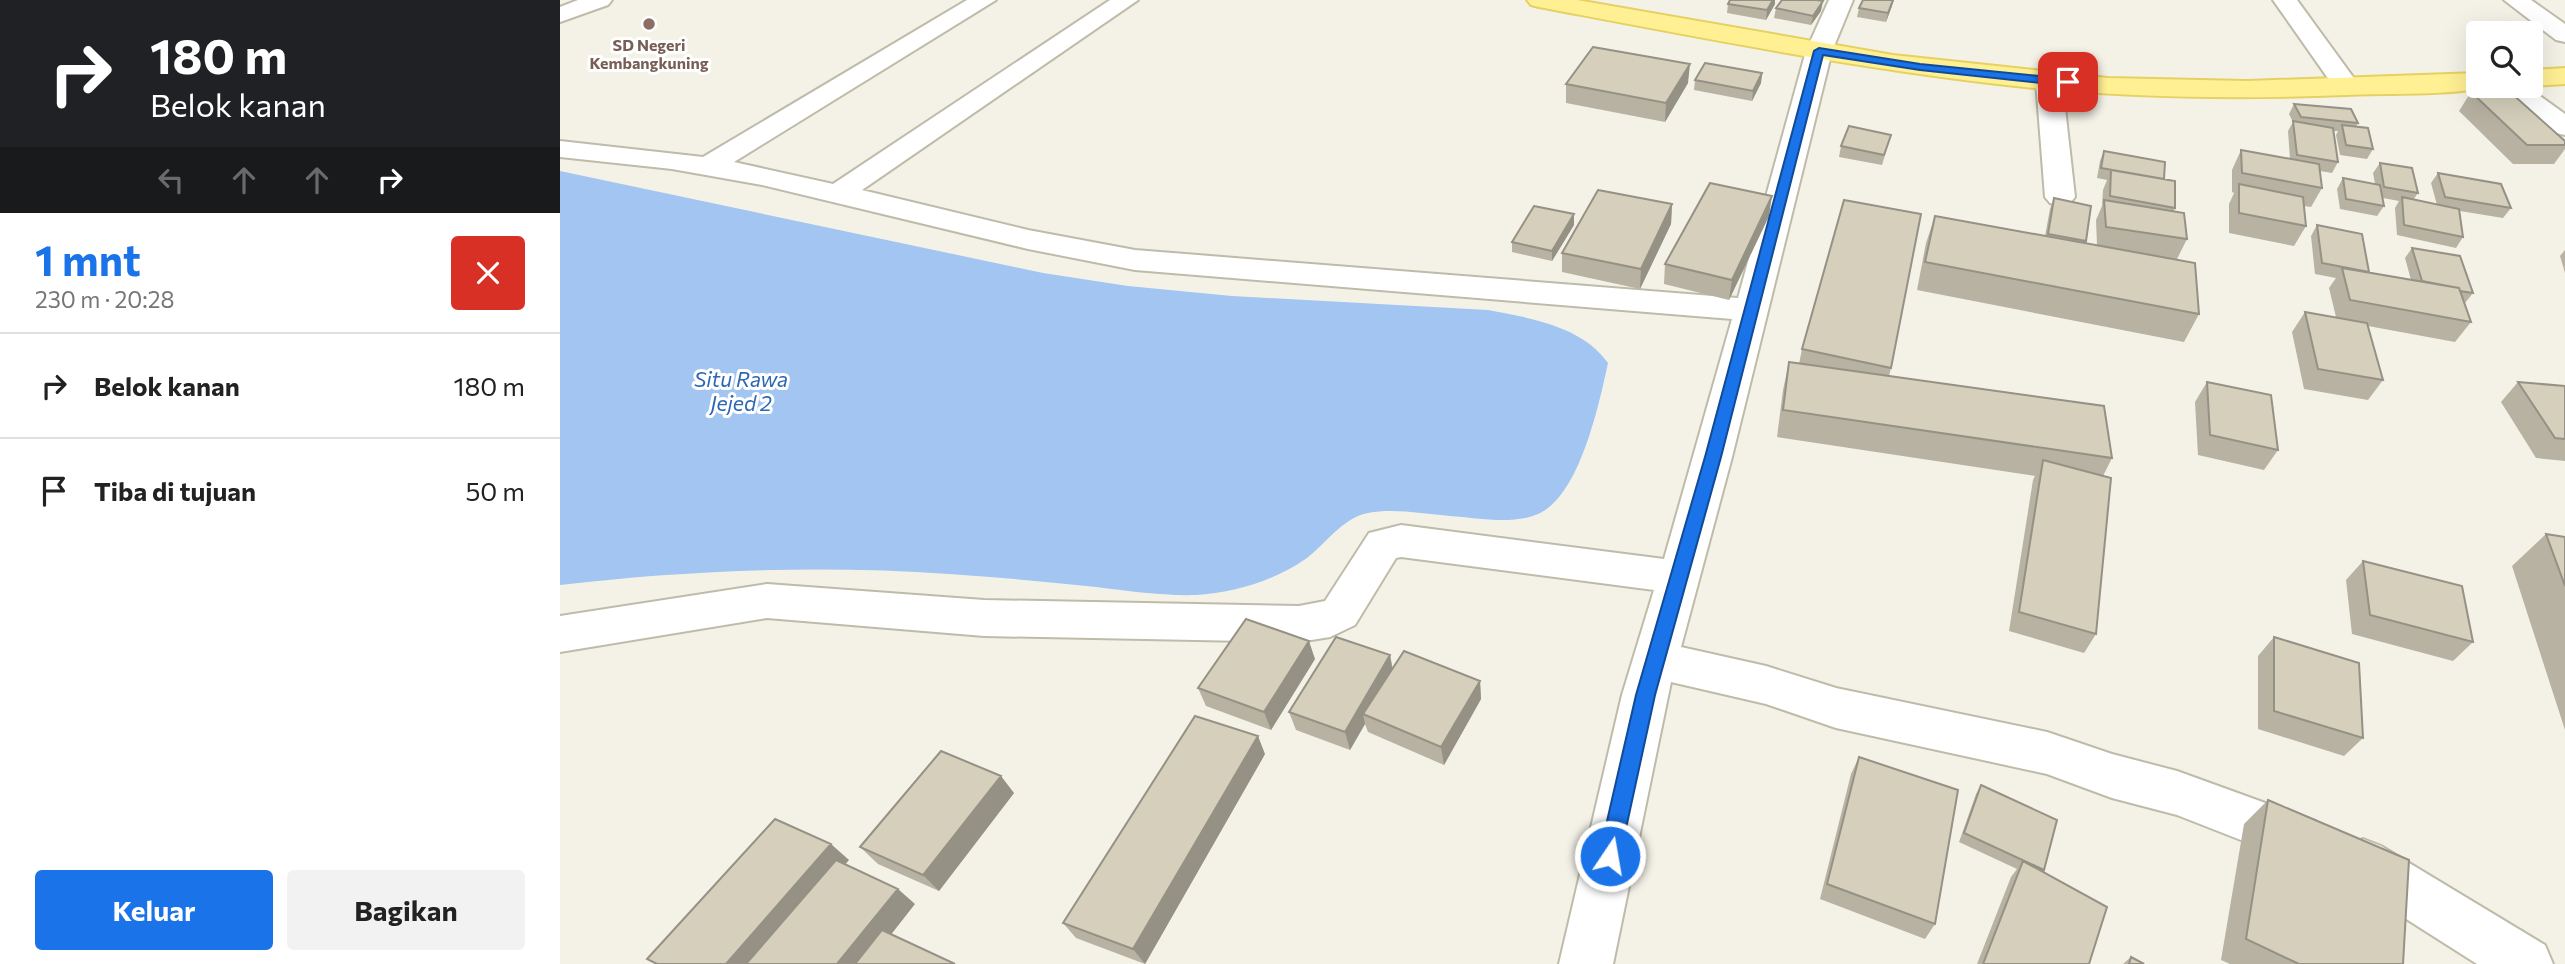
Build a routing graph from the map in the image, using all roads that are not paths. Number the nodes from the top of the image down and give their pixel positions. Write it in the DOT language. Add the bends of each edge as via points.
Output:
graph roads {
  1 [pos="600,0"];
  2 [pos="984,0"];
  3 [pos="1126,0"];
  4 [pos="1539,0"];
  5 [pos="1841,0"];
  6 [pos="2285,0"];
  7 [pos="2516,0"];
  8 [pos="560,15"];
  9 [pos="2565,35"];
  10 [pos="1819,51"];
  11 [pos="2565,76"];
  12 [pos="2543,77"];
  13 [pos="2049,81"];
  14 [pos="2466,82"];
  15 [pos="2348,88"];
  16 [pos="2525,98"];
  17 [pos="2565,127"];
  18 [pos="560,149"];
  19 [pos="708,166"];
  20 [pos="837,194"];
  21 [pos="2060,197"];
  22 [pos="1752,310"];
  23 [pos="1678,577"];
  24 [pos="560,634"];
  25 [pos="1656,660"];
  26 [pos="1586,964"];
  27 [pos="2526,964"];
  1 -- 8 [label="street"];
  2 -- 19 [label="street"];
  3 -- 20 [label="street"];
  4 -- 10 [label="main road"];
  5 -- 10 [label="street"];
  6 -- 15 [label="street"];
  7 -- 9 [label="street"];
  10 -- 13 [label="main road"];
  10 -- 22 [label="street"];
  11 -- 12 [label="main road"];
  13 -- 15 [label="main road" via="2172,89"];
  13 -- 21 [label="street"];
  14 -- 15 [label="main road"];
  16 -- 17 [label="street"];
  18 -- 19 [label="street"];
  19 -- 20 [label="street"];
  20 -- 22 [label="street" via="1071,251 1135,260"];
  22 -- 23 [label="street"];
  23 -- 24 [label="street" via="1401,541 1383,544 1340,613 1331,620 1299,624 984,618 767,601"];
  23 -- 25 [label="street"];
  25 -- 26 [label="street"];
  25 -- 27 [label="street" via="1766,685 1836,708 2047,753 2177,793 2370,865"];
}
